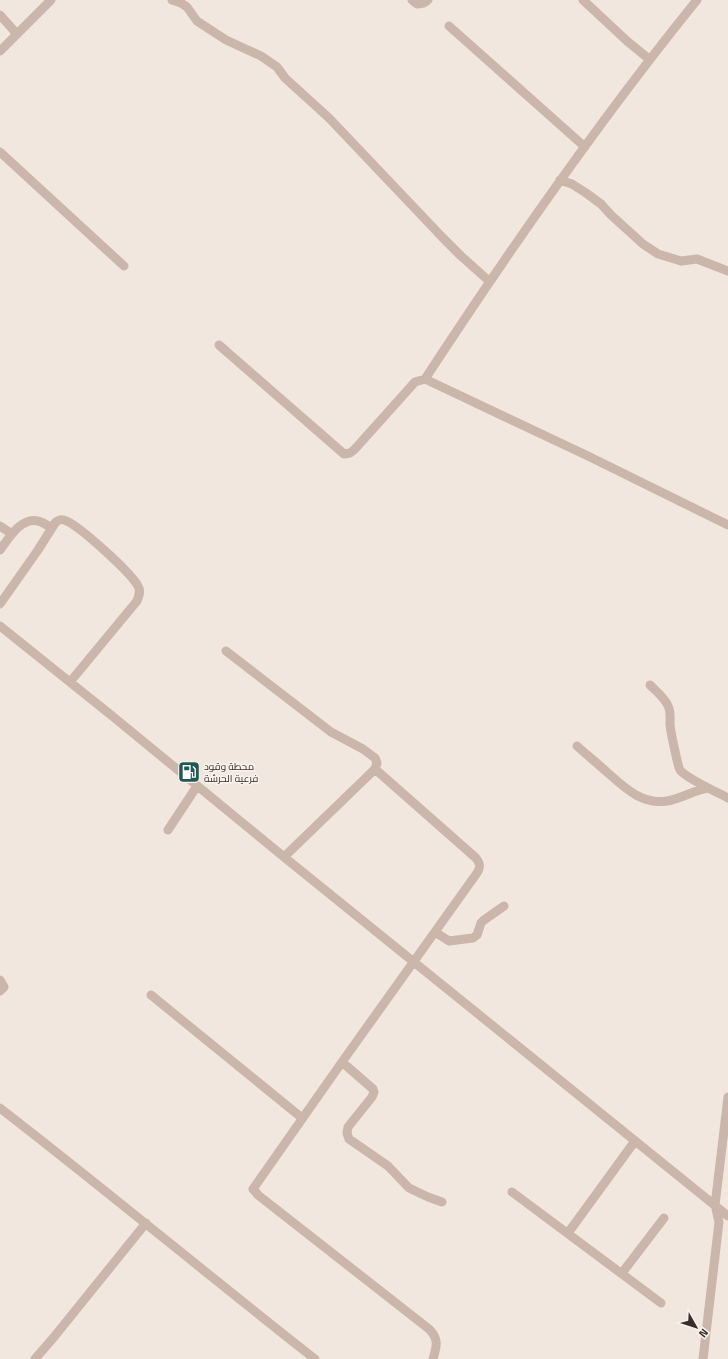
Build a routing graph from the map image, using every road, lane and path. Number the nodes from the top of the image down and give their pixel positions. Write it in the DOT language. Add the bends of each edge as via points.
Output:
graph roads {
  1 [pos="51,0"];
  2 [pos="172,0"];
  3 [pos="412,0"];
  4 [pos="428,0"];
  5 [pos="583,0"];
  6 [pos="697,0"];
  7 [pos="0,16"];
  8 [pos="448,26"];
  9 [pos="17,34"];
  10 [pos="0,51"];
  11 [pos="649,59"];
  12 [pos="585,147"];
  13 [pos="0,152"];
  14 [pos="560,180"];
  15 [pos="124,266"];
  16 [pos="728,271"];
  17 [pos="489,281"];
  18 [pos="219,345"];
  19 [pos="425,379"];
  20 [pos="728,525"];
  21 [pos="0,526"];
  22 [pos="52,528"];
  23 [pos="12,534"];
  24 [pos="0,550"];
  25 [pos="0,604"];
  26 [pos="0,626"];
  27 [pos="226,651"];
  28 [pos="70,682"];
  29 [pos="650,684"];
  30 [pos="577,746"];
  31 [pos="375,769"];
  32 [pos="197,786"];
  33 [pos="708,788"];
  34 [pos="728,798"];
  35 [pos="168,830"];
  36 [pos="284,857"];
  37 [pos="504,906"];
  38 [pos="435,932"];
  39 [pos="414,962"];
  40 [pos="0,980"];
  41 [pos="0,991"];
  42 [pos="151,995"];
  43 [pos="342,1062"];
  44 [pos="728,1097"];
  45 [pos="0,1108"];
  46 [pos="302,1118"];
  47 [pos="635,1141"];
  48 [pos="512,1192"];
  49 [pos="442,1202"];
  50 [pos="715,1205"];
  51 [pos="728,1216"];
  52 [pos="664,1218"];
  53 [pos="146,1223"];
  54 [pos="568,1233"];
  55 [pos="622,1273"];
  56 [pos="661,1303"];
  57 [pos="35,1359"];
  58 [pos="315,1359"];
  59 [pos="433,1359"];
  60 [pos="703,1359"];
  1 -- 9 [label="street"];
  2 -- 17 [label="street" via="182,3 197,21 226,40 262,56 277,66 289,82 329,118 443,238"];
  3 -- 4 [label="street" via="421,4"];
  5 -- 11 [label="street"];
  6 -- 11 [label="street"];
  7 -- 9 [label="street"];
  8 -- 12 [label="street"];
  9 -- 10 [label="street"];
  11 -- 12 [label="street"];
  12 -- 14 [label="street"];
  13 -- 15 [label="street"];
  14 -- 16 [label="street" via="586,193 643,244 658,254 681,261 697,259"];
  14 -- 17 [label="street"];
  17 -- 19 [label="street"];
  18 -- 19 [label="street" via="344,454 354,450 415,382"];
  19 -- 20 [label="street"];
  21 -- 23 [label="street"];
  22 -- 23 [label="street" via="40,521 31,520 23,523"];
  22 -- 25 [label="street"];
  22 -- 28 [label="street" via="62,519 75,527 114,560 139,588 137,601"];
  23 -- 24 [label="street"];
  26 -- 28 [label="street"];
  27 -- 31 [label="street" via="331,732 369,754 377,761"];
  28 -- 32 [label="street"];
  29 -- 33 [label="street" via="668,706 679,768"];
  30 -- 33 [label="street" via="629,791 645,799 666,801"];
  31 -- 36 [label="street"];
  31 -- 38 [label="street" via="479,862 479,870"];
  32 -- 35 [label="street"];
  32 -- 36 [label="street"];
  33 -- 34 [label="street"];
  36 -- 39 [label="street"];
  37 -- 38 [label="street" via="481,923 477,935 473,938 449,941"];
  38 -- 39 [label="street"];
  39 -- 43 [label="street"];
  39 -- 47 [label="street"];
  40 -- 41 [label="street" via="4,987"];
  42 -- 46 [label="street"];
  43 -- 46 [label="street"];
  43 -- 49 [label="street" via="374,1092 348,1127 349,1139 384,1163 409,1188"];
  44 -- 50 [label="street"];
  45 -- 53 [label="street"];
  46 -- 59 [label="street" via="258,1181 254,1192 429,1329 436,1337"];
  47 -- 50 [label="street"];
  47 -- 54 [label="street"];
  48 -- 54 [label="street"];
  50 -- 51 [label="street"];
  50 -- 60 [label="street" via="719,1222"];
  52 -- 55 [label="street"];
  53 -- 57 [label="street"];
  53 -- 58 [label="street"];
  54 -- 55 [label="street"];
  55 -- 56 [label="street"];
}
